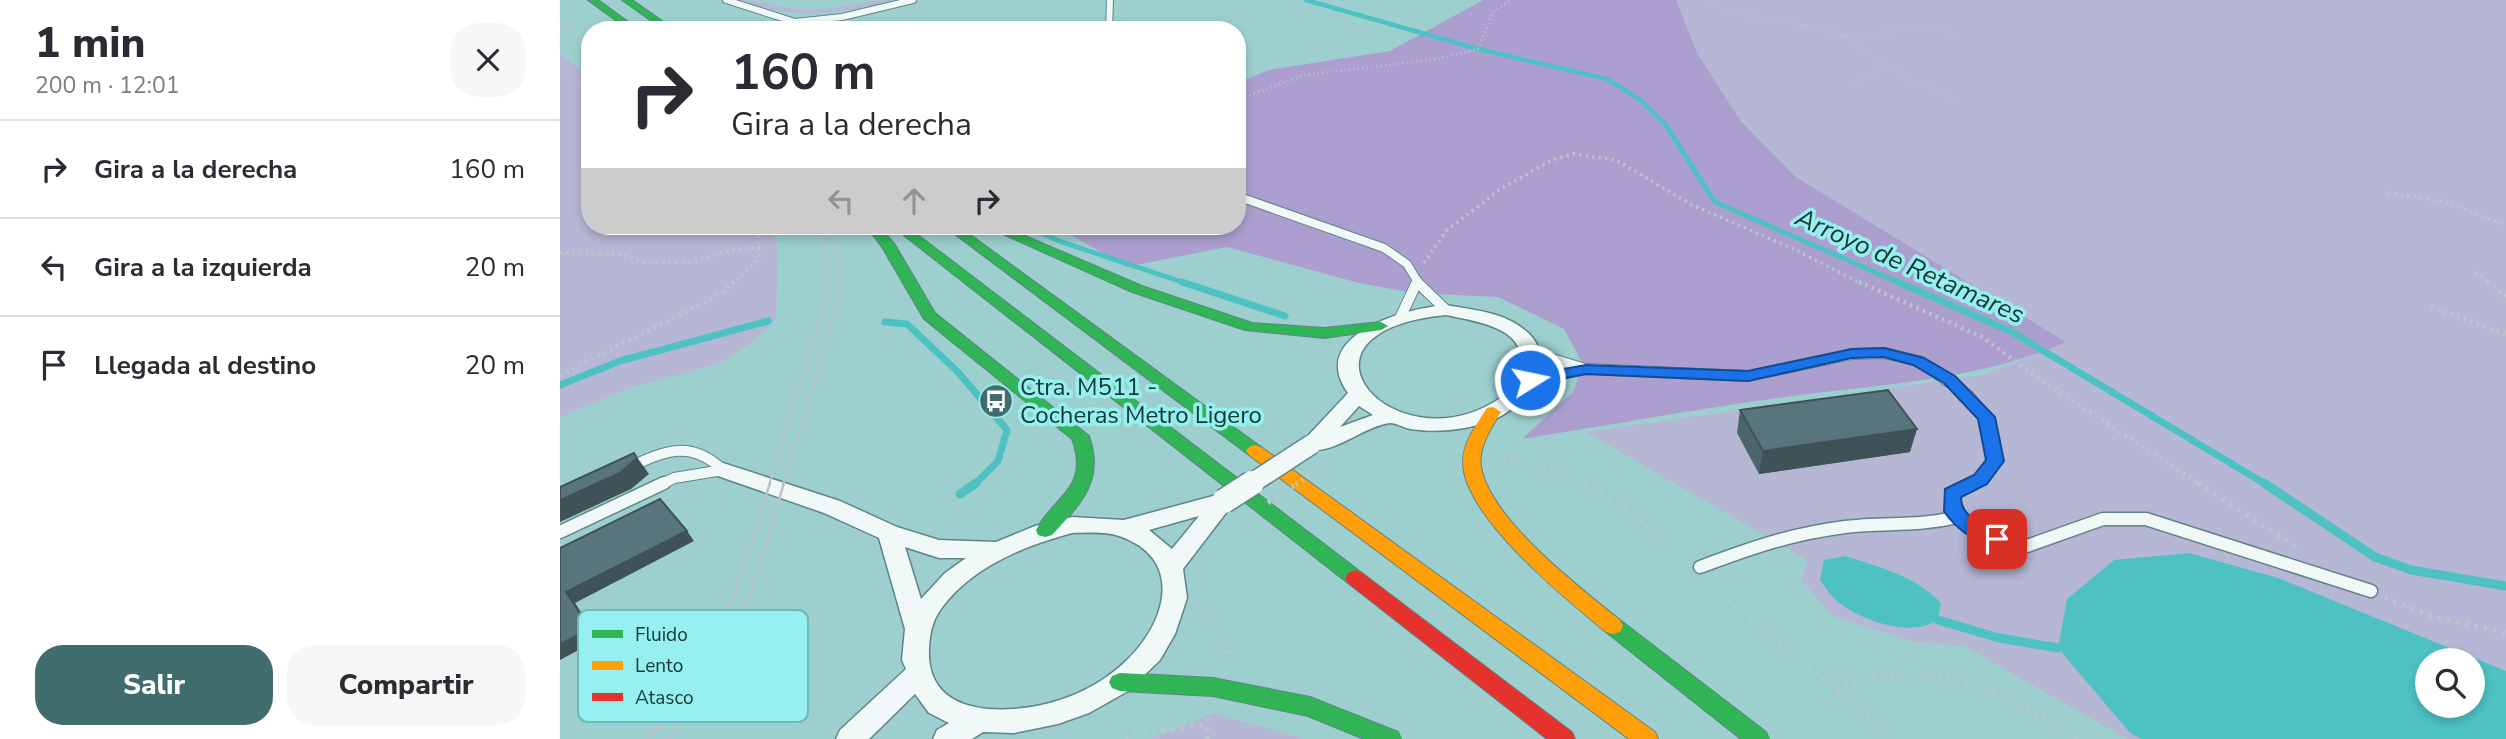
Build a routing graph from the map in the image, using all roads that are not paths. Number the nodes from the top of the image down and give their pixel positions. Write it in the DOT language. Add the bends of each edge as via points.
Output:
graph roads {
  1 [pos="592,0"];
  2 [pos="626,0"];
  3 [pos="726,0"];
  4 [pos="912,0"];
  5 [pos="1110,0"];
  6 [pos="622,21"];
  7 [pos="658,21"];
  8 [pos="792,21"];
  9 [pos="804,21"];
  10 [pos="1109,21"];
  11 [pos="1246,199"];
  12 [pos="882,235"];
  13 [pos="910,235"];
  14 [pos="962,235"];
  15 [pos="1013,235"];
  16 [pos="1416,279"];
  17 [pos="1446,310"];
  18 [pos="1391,322"];
  19 [pos="1532,353"];
  20 [pos="1586,369"];
  21 [pos="1530,380"];
  22 [pos="1357,396"];
  23 [pos="1493,412"];
  24 [pos="1388,417"];
  25 [pos="1312,444"];
  26 [pos="723,470"];
  27 [pos="620,471"];
  28 [pos="1224,501"];
  29 [pos="1958,517"];
  30 [pos="1123,528"];
  31 [pos="1045,530"];
  32 [pos="560,532"];
  33 [pos="888,533"];
  34 [pos="996,550"];
  35 [pos="1172,566"];
  36 [pos="1700,566"];
  37 [pos="2371,591"];
  38 [pos="917,627"];
  39 [pos="917,675"];
  40 [pos="1120,681"];
  41 [pos="978,721"];
  42 [pos="850,739"];
  43 [pos="947,739"];
  44 [pos="1390,739"];
  45 [pos="1564,739"];
  46 [pos="1647,739"];
  47 [pos="1758,739"];
  1 -- 6 [label="highway"];
  2 -- 7 [label="highway"];
  3 -- 8 [label="lane"];
  4 -- 9 [label="lane"];
  5 -- 10 [label="lane"];
  11 -- 16 [label="lane" via="1384,248 1407,264"];
  12 -- 31 [label="highway" via="909,291 929,316 1080,436 1087,447 1091,460 1087,473"];
  13 -- 45 [label="highway"];
  14 -- 46 [label="highway"];
  15 -- 18 [label="highway" via="1137,289 1250,327 1324,332"];
  16 -- 17 [label="lane"];
  16 -- 18 [label="lane"];
  17 -- 18 [label="street"];
  17 -- 19 [label="street" via="1502,322 1526,341"];
  18 -- 22 [label="street" via="1367,335 1350,358 1347,371"];
  19 -- 20 [label="lane"];
  19 -- 21 [label="street"];
  20 -- 21 [label="lane"];
  20 -- 29 [label="lane" via="1748,376 1852,354 1884,353 1919,362 1969,396 1991,430 1995,461 1980,480 1952,494"];
  21 -- 23 [label="street" via="1516,398"];
  22 -- 24 [label="street"];
  22 -- 25 [label="street"];
  23 -- 24 [label="street" via="1441,424"];
  23 -- 47 [label="highway" via="1472,459 1484,499 1542,564"];
  24 -- 25 [label="street"];
  25 -- 28 [label="street, bridge"];
  26 -- 27 [label="lane" via="701,451 689,450 653,456"];
  26 -- 32 [label="lane" via="674,478"];
  26 -- 33 [label="street" via="832,507"];
  28 -- 30 [label="street"];
  28 -- 35 [label="street"];
  29 -- 36 [label="lane" via="1926,525 1848,527 1775,539"];
  29 -- 37 [label="lane" via="1997,539 2027,546 2103,519 2146,519"];
  30 -- 31 [label="street" via="1099,525"];
  30 -- 35 [label="street" via="1144,537"];
  31 -- 34 [label="street"];
  33 -- 34 [label="street" via="939,550"];
  33 -- 38 [label="street"];
  34 -- 38 [label="street" via="969,567 932,602"];
  35 -- 40 [label="street" via="1177,592 1170,622 1151,653"];
  38 -- 39 [label="street"];
  39 -- 41 [label="street" via="929,696 950,711"];
  39 -- 42 [label="street"];
  40 -- 41 [label="street" via="1051,715 1013,722"];
  40 -- 44 [label="highway" via="1213,687 1310,707"];
  41 -- 43 [label="street"];
}
